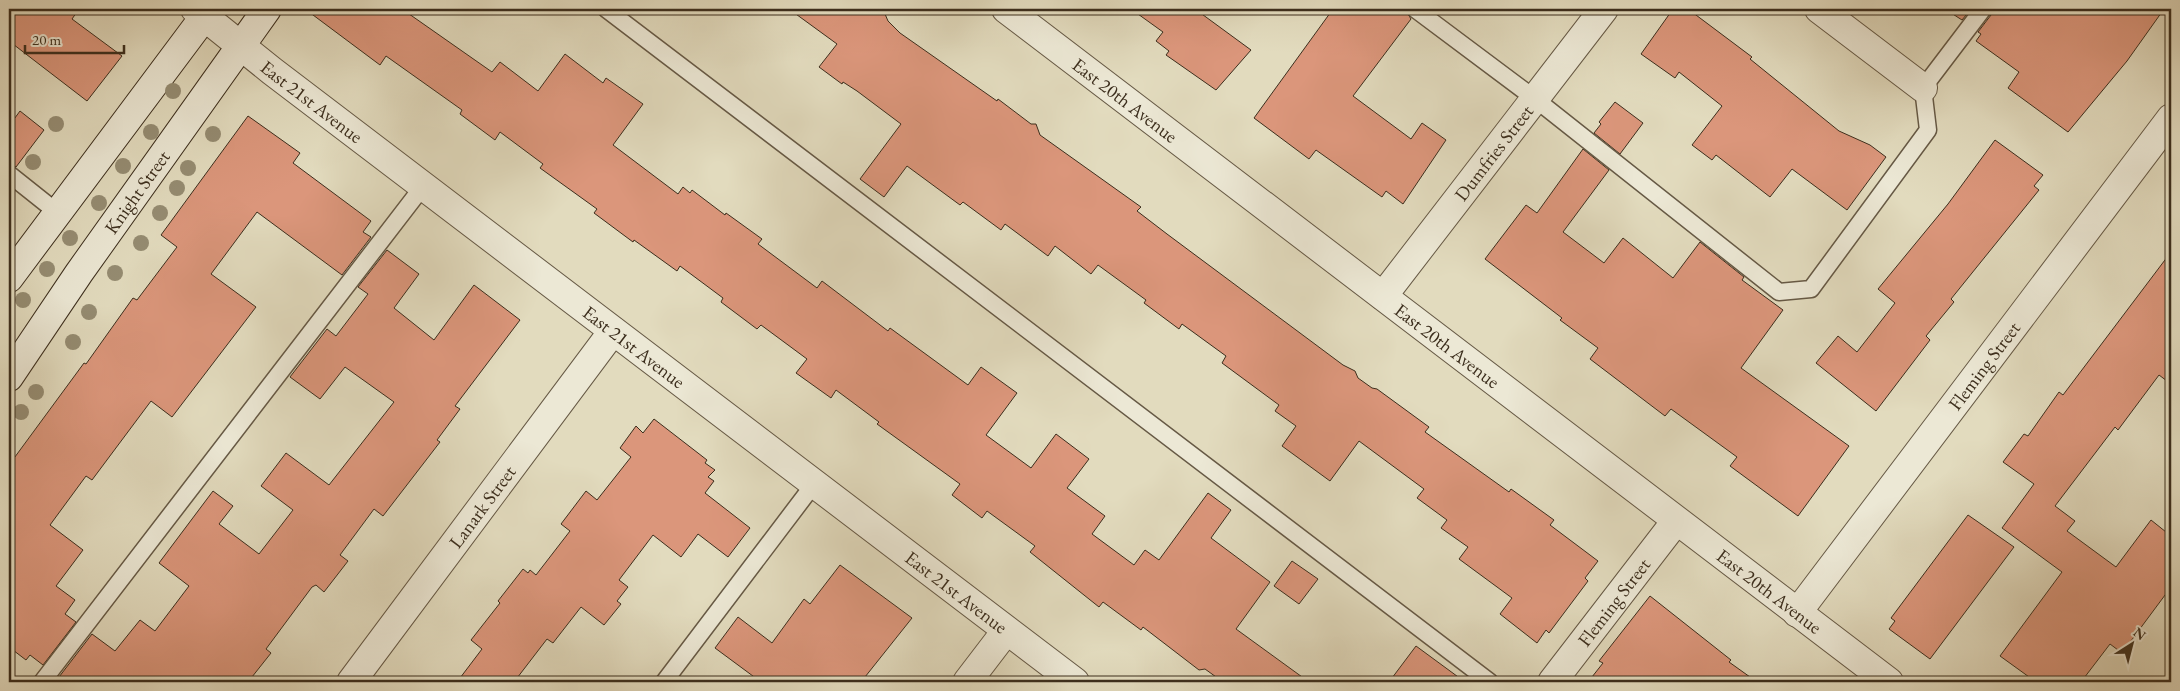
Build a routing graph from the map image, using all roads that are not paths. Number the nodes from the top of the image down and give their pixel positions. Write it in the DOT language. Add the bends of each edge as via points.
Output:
graph roads {
  1 [pos="267,9"];
  2 [pos="606,9"];
  3 [pos="1006,9"];
  4 [pos="1416,9"];
  5 [pos="1604,9"];
  6 [pos="1820,9"];
  7 [pos="1983,9"];
  8 [pos="203,11"];
  9 [pos="240,45"];
  10 [pos="1923,88"];
  11 [pos="1534,98"];
  12 [pos="2171,118"];
  13 [pos="9,174"];
  14 [pos="424,184"];
  15 [pos="58,213"];
  16 [pos="9,278"];
  17 [pos="1383,296"];
  18 [pos="613,331"];
  19 [pos="9,377"];
  20 [pos="814,484"];
  21 [pos="1676,521"];
  22 [pos="1797,613"];
  23 [pos="1006,631"];
  24 [pos="42,682"];
  25 [pos="351,682"];
  26 [pos="664,682"];
  27 [pos="967,682"];
  28 [pos="1075,682"];
  29 [pos="1490,682"];
  30 [pos="1552,682"];
  31 [pos="1889,682"];
  1 -- 9 [label="street, Knight Street"];
  2 -- 29 [label="lane"];
  3 -- 17 [label="street, East 20th Avenue"];
  4 -- 11 [label="lane"];
  5 -- 11 [label="street, Dumfries Street"];
  6 -- 10 [label="street"];
  7 -- 10 [label="lane"];
  8 -- 9 [label="street, East 21st Avenue"];
  8 -- 15 [label="street"];
  9 -- 14 [label="street, East 21st Avenue"];
  9 -- 19 [label="street, Knight Street"];
  10 -- 11 [label="lane" via="1928,130 1811,289 1779,292"];
  11 -- 17 [label="street, Dumfries Street"];
  12 -- 22 [label="street, Fleming Street"];
  13 -- 15 [label="lane"];
  14 -- 18 [label="street, East 21st Avenue"];
  14 -- 24 [label="lane"];
  15 -- 16 [label="street"];
  17 -- 21 [label="street, East 20th Avenue"];
  18 -- 20 [label="street, East 21st Avenue"];
  18 -- 25 [label="street, Lanark Street"];
  20 -- 23 [label="street, East 21st Avenue"];
  20 -- 26 [label="lane"];
  21 -- 22 [label="street, East 20th Avenue"];
  21 -- 30 [label="street, Fleming Street"];
  22 -- 31 [label="street, East 20th Avenue"];
  23 -- 27 [label="street"];
  23 -- 28 [label="street, East 21st Avenue"];
}
